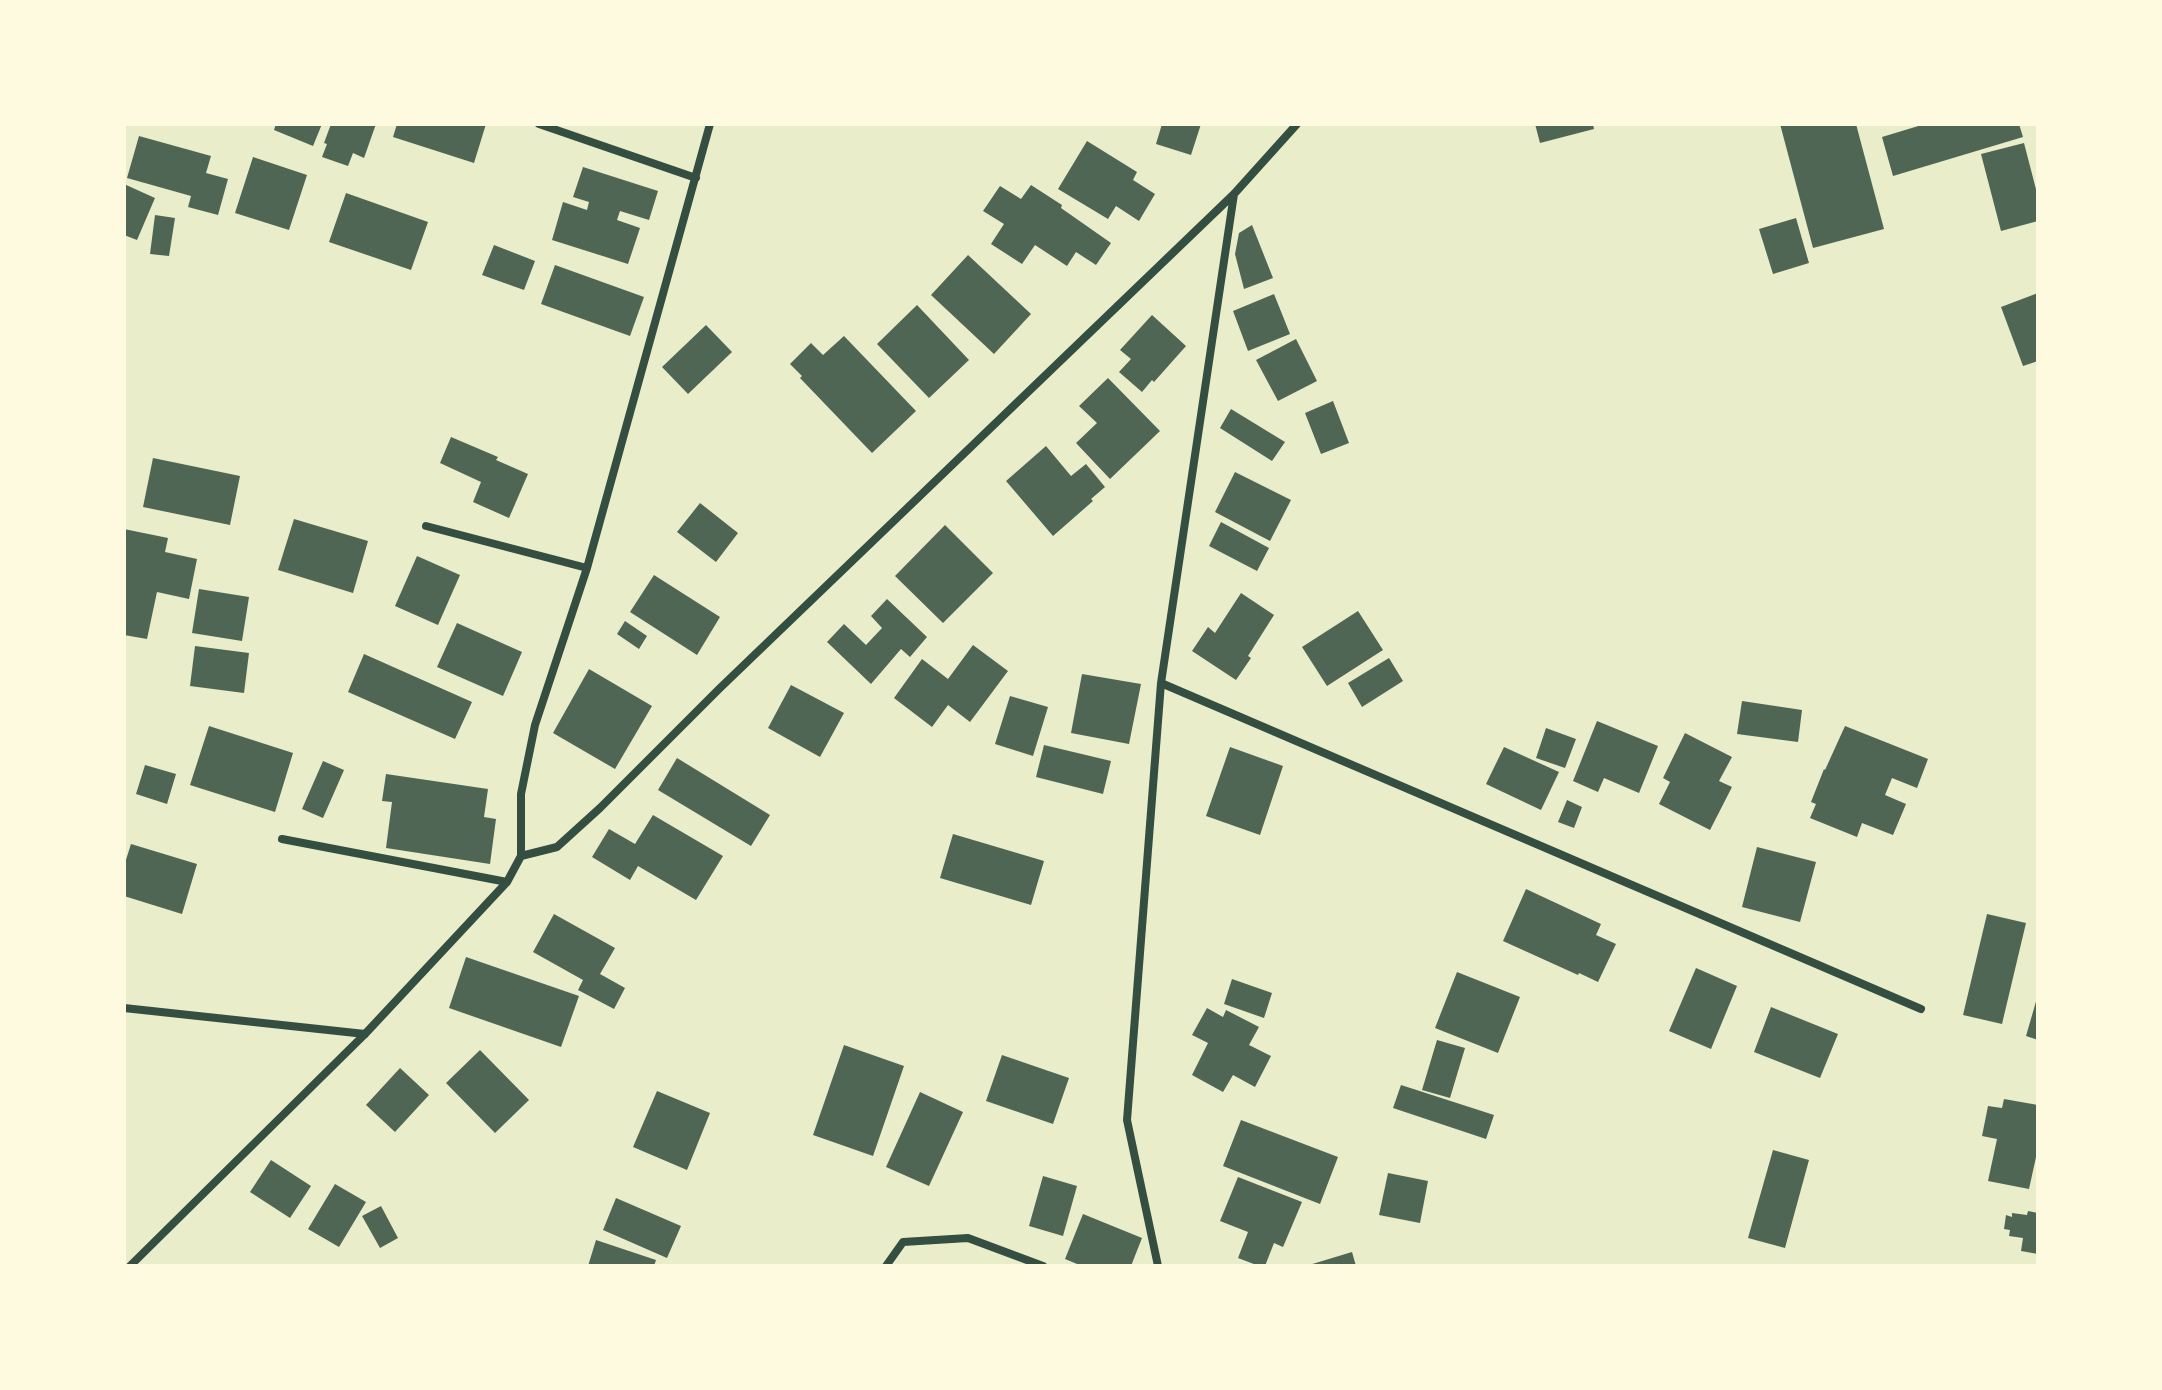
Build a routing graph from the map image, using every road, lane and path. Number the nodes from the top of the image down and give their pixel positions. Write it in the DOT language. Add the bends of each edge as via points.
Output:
graph roads {
  1 [pos="539,124"];
  2 [pos="710,124"];
  3 [pos="1297,124"];
  4 [pos="696,178"];
  5 [pos="1234,194"];
  6 [pos="426,526"];
  7 [pos="587,568"];
  8 [pos="1161,683"];
  9 [pos="282,839"];
  10 [pos="521,856"];
  11 [pos="507,882"];
  12 [pos="124,1008"];
  13 [pos="1921,1009"];
  14 [pos="365,1034"];
  15 [pos="130,1266"];
  16 [pos="886,1266"];
  17 [pos="1043,1266"];
  18 [pos="1158,1266"];
  1 -- 4 [label="street"];
  2 -- 4 [label="street"];
  3 -- 5 [label="street"];
  4 -- 7 [label="street"];
  5 -- 8 [label="street"];
  5 -- 10 [label="street" via="600,808 557,847"];
  6 -- 7 [label="street"];
  7 -- 10 [label="street" via="535,725 521,794"];
  8 -- 13 [label="street"];
  8 -- 18 [label="street" via="1127,1120"];
  9 -- 11 [label="street"];
  10 -- 11 [label="street"];
  11 -- 14 [label="street"];
  12 -- 14 [label="street"];
  14 -- 15 [label="street"];
  16 -- 17 [label="street" via="903,1242 968,1238"];
}
